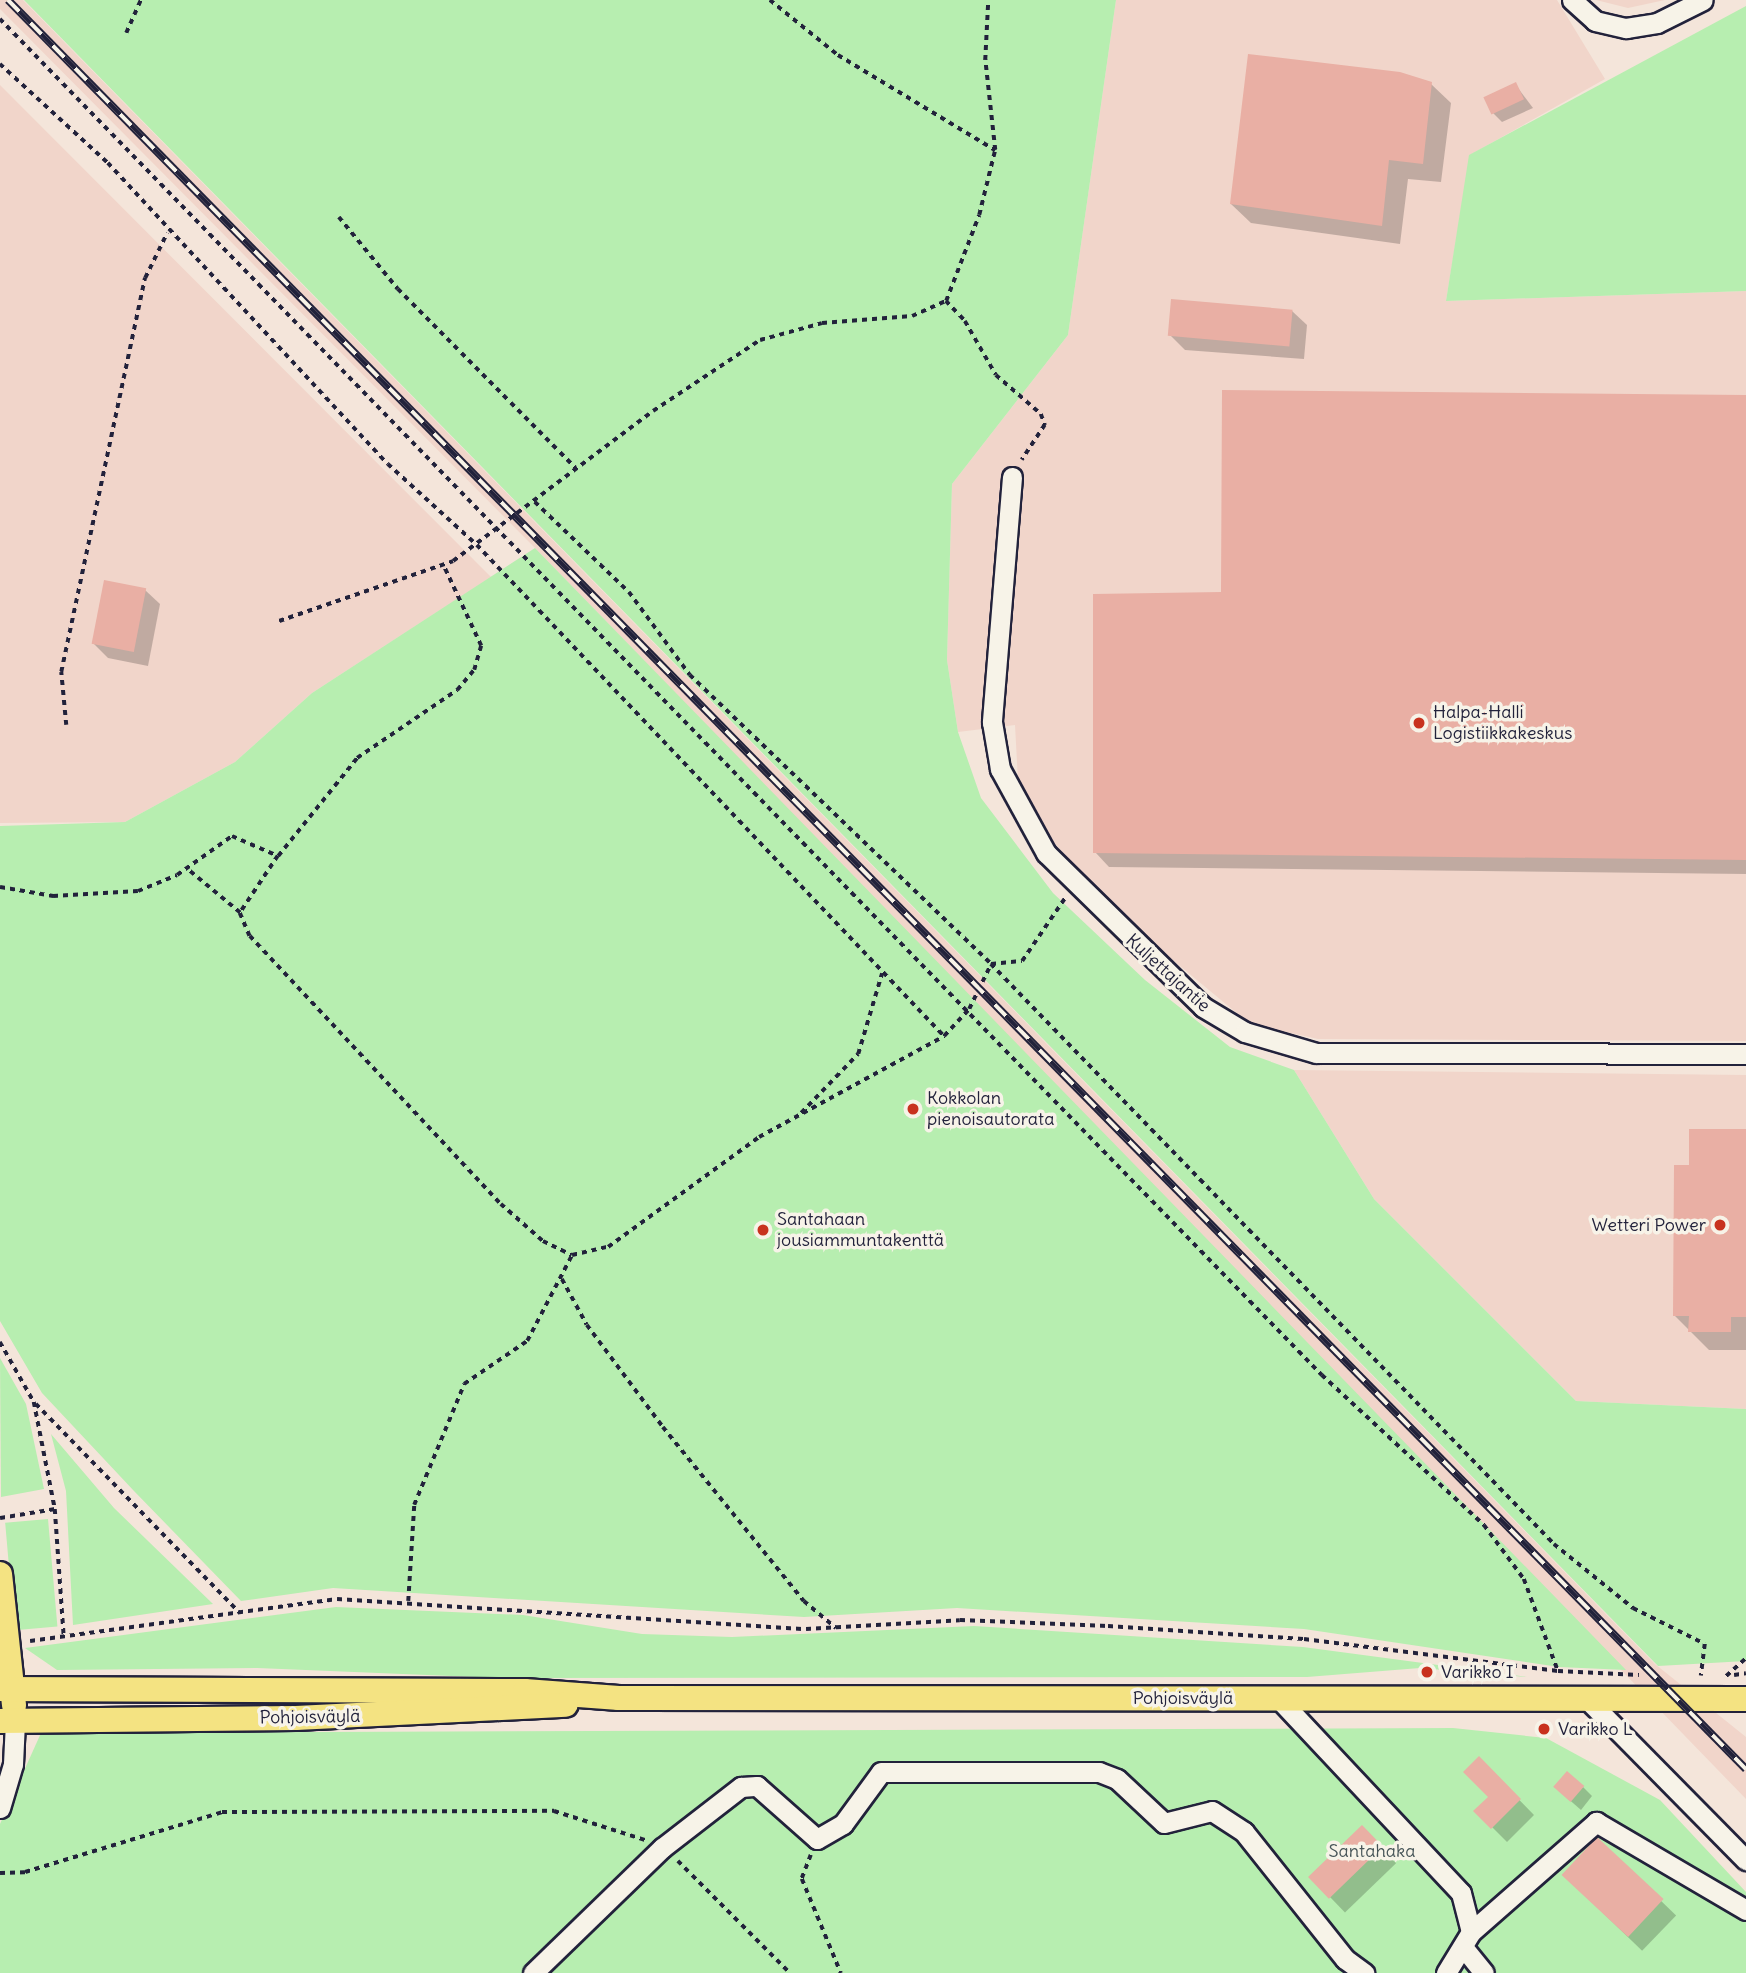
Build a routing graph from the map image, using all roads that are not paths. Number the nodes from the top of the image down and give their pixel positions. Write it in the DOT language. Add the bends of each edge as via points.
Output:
graph roads {
  1 [pos="1572,0"];
  2 [pos="1703,0"];
  3 [pos="1012,477"];
  4 [pos="1746,1054"];
  5 [pos="0,1574"];
  6 [pos="7,1689"];
  7 [pos="619,1698"];
  8 [pos="1278,1698"];
  9 [pos="1746,1699"];
  10 [pos="1588,1700"];
  11 [pos="8,1721"];
  12 [pos="0,1808"];
  13 [pos="1746,1860"];
  14 [pos="1746,1910"];
  15 [pos="1467,1939"];
  16 [pos="533,1973"];
  17 [pos="1364,1973"];
  18 [pos="1446,1973"];
  19 [pos="1484,1973"];
  1 -- 2 [label="street" via="1595,21 1626,28 1657,23"];
  3 -- 4 [label="street, Kuljettajantie" via="992,722 1010,797 1078,887 1203,1007 1245,1032 1288,1047 1408,1055"];
  5 -- 6 [label="main road" via="10,1642"];
  6 -- 7 [label="main road, Pohjoisväylä" via="525,1691"];
  6 -- 11 [label="main road"];
  7 -- 8 [label="main road, Pohjoisväylä"];
  7 -- 11 [label="main road, Pohjoisväylä" via="509,1711"];
  8 -- 10 [label="main road, Pohjoisväylä"];
  8 -- 15 [label="street" via="1461,1893"];
  9 -- 10 [label="main road, Pohjoisväylä"];
  10 -- 13 [label="street"];
  11 -- 12 [label="street" via="13,1764"];
  14 -- 15 [label="street" via="1618,1841 1596,1822"];
  15 -- 18 [label="street"];
  15 -- 19 [label="street"];
  16 -- 17 [label="street" via="662,1848 741,1787 757,1786 817,1839 843,1824 881,1772 1098,1772 1117,1779 1164,1823 1212,1811 1244,1832 1345,1959"];
}
